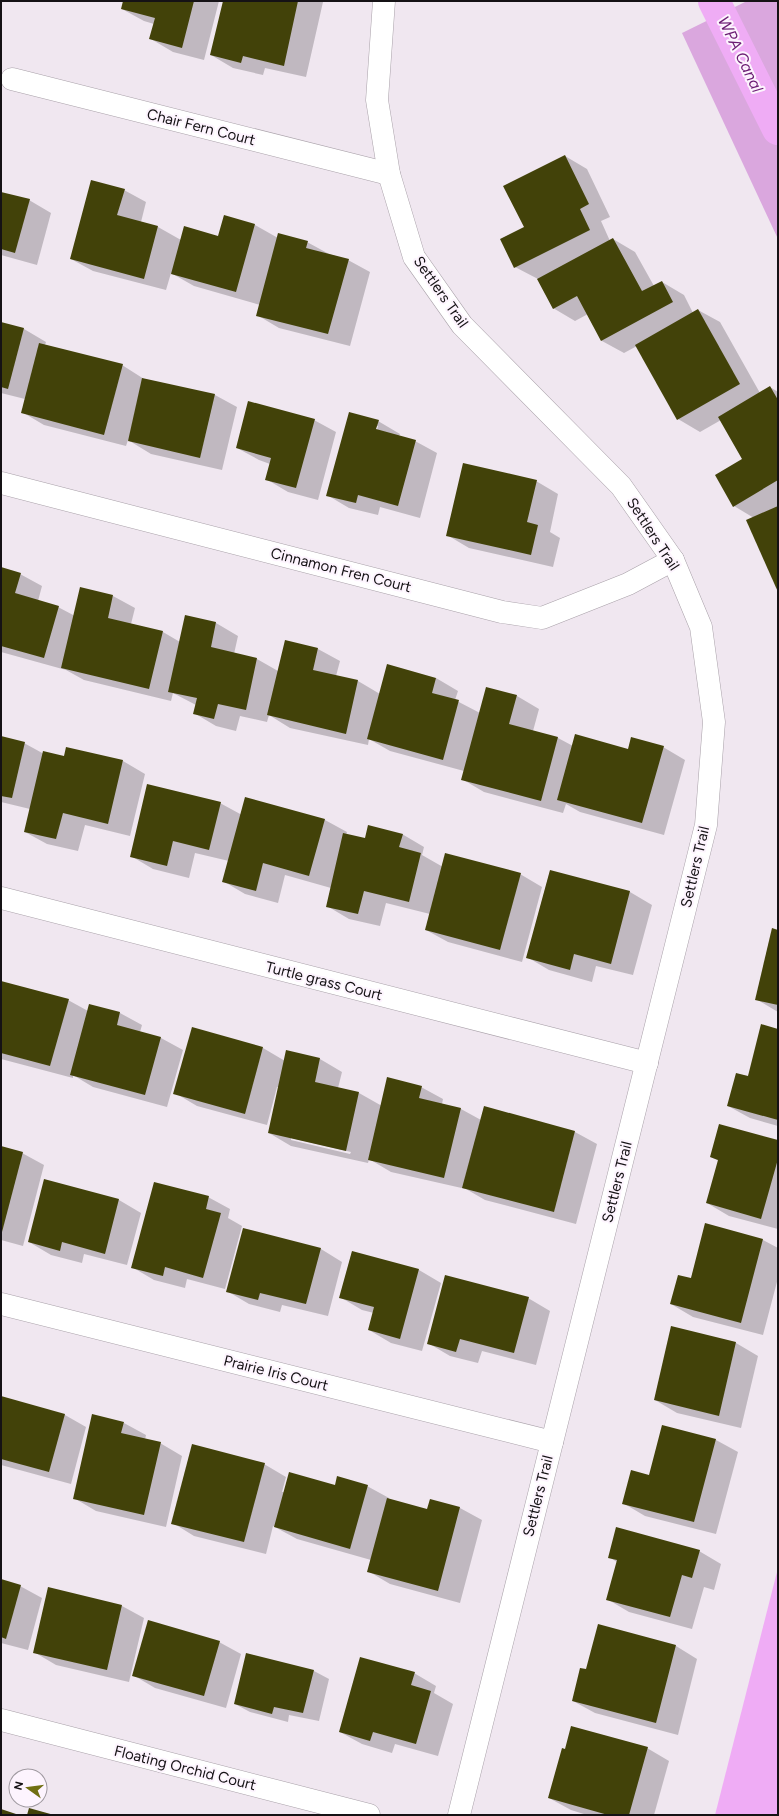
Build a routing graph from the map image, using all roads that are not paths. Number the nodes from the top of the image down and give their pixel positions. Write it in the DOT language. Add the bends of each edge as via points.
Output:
graph roads {
  1 [pos="384,1"];
  2 [pos="12,79"];
  3 [pos="389,174"];
  4 [pos="1,483"];
  5 [pos="673,560"];
  6 [pos="1,898"];
  7 [pos="647,1063"];
  8 [pos="1,1304"];
  9 [pos="552,1442"];
  10 [pos="1,1720"];
  11 [pos="369,1815"];
  12 [pos="459,1815"];
  1 -- 3 [label="street, Settlers Trail" via="377,100"];
  2 -- 3 [label="street, Chair Fern Court"];
  3 -- 5 [label="street, Settlers Trail" via="414,257 462,325 621,486"];
  4 -- 5 [label="street, Cinnamon Fren Court" via="502,612 542,618 628,584"];
  5 -- 7 [label="street, Settlers Trail" via="701,627 714,722 706,825"];
  6 -- 7 [label="street, Turtle grass Court"];
  7 -- 9 [label="street, Settlers Trail"];
  8 -- 9 [label="street, Prairie Iris Court"];
  9 -- 12 [label="street, Settlers Trail"];
  10 -- 11 [label="street, Floating Orchid Court"];
}
